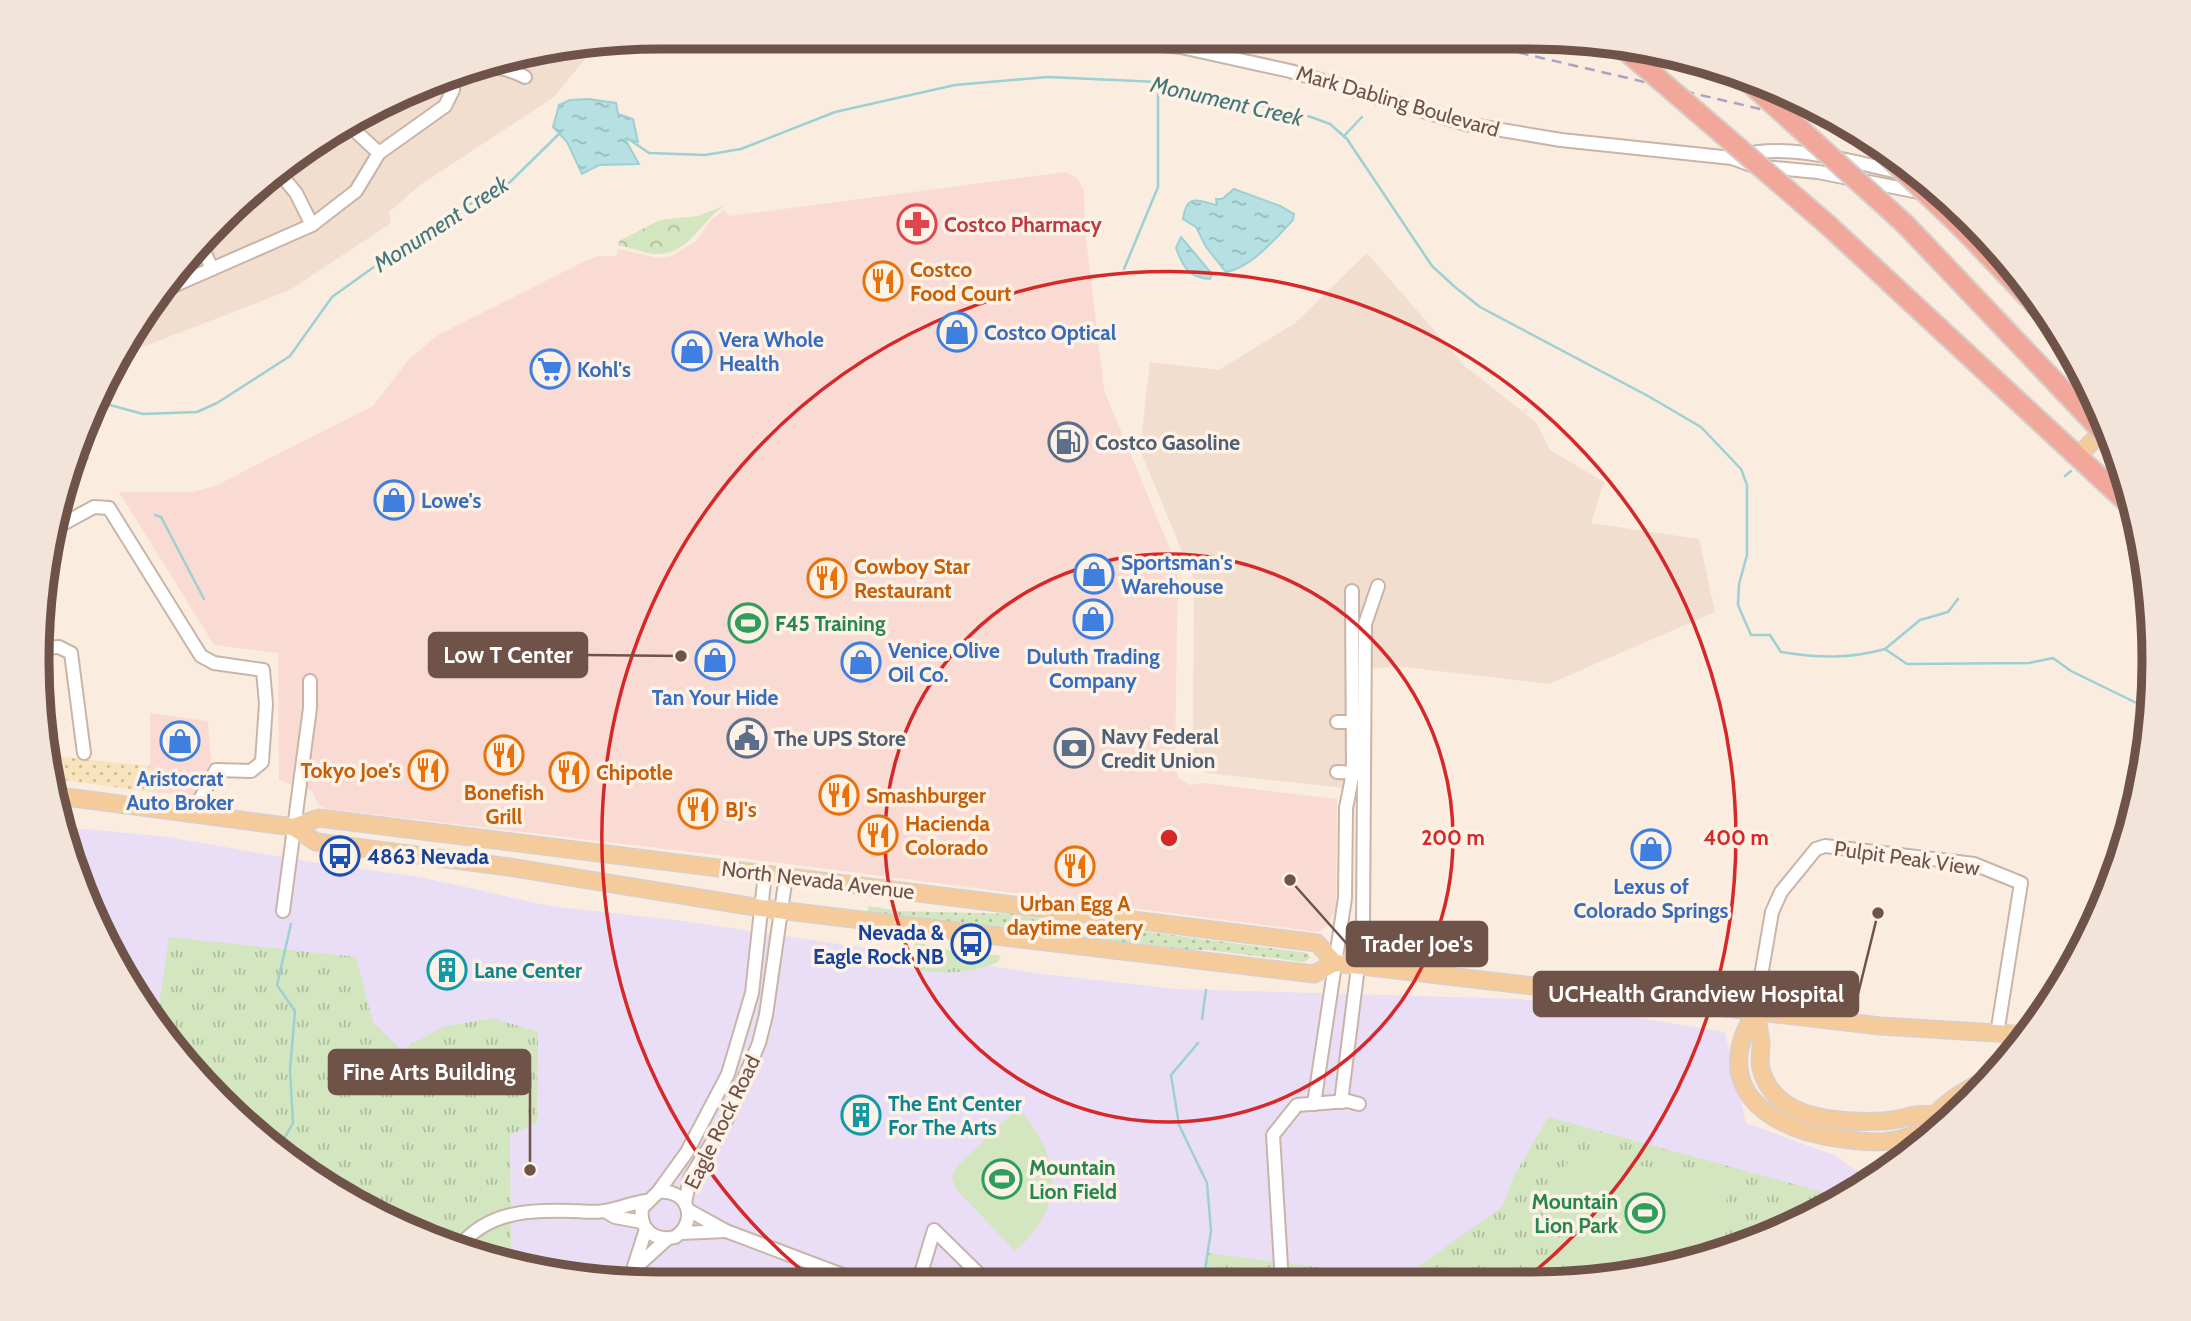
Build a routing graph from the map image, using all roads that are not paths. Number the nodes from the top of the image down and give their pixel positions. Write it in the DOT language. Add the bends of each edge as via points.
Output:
graph roads {
  1 [pos="1190,49"];
  2 [pos="1635,58"];
  3 [pos="508,69"];
  4 [pos="525,77"];
  5 [pos="453,85"];
  6 [pos="1763,95"];
  7 [pos="355,131"];
  8 [pos="379,153"];
  9 [pos="1732,159"];
  10 [pos="1898,172"];
  11 [pos="284,178"];
  12 [pos="1925,193"];
  13 [pos="1933,201"];
  14 [pos="312,225"];
  15 [pos="205,253"];
  16 [pos="1991,258"];
  17 [pos="212,269"];
  18 [pos="179,284"];
  19 [pos="2093,422"];
  20 [pos="2099,435"];
  21 [pos="2077,456"];
  22 [pos="2119,495"];
  23 [pos="65,523"];
  24 [pos="1378,586"];
  25 [pos="1352,591"];
  26 [pos="49,647"];
  27 [pos="310,681"];
  28 [pos="1337,722"];
  29 [pos="1359,722"];
  30 [pos="84,753"];
  31 [pos="1337,772"];
  32 [pos="1359,773"];
  33 [pos="65,797"];
  34 [pos="192,814"];
  35 [pos="293,827"];
  36 [pos="765,873"];
  37 [pos="786,876"];
  38 [pos="761,908"];
  39 [pos="780,909"];
  40 [pos="283,911"];
  41 [pos="1335,963"];
  42 [pos="1359,966"];
  43 [pos="1755,1010"];
  44 [pos="1997,1034"];
  45 [pos="2015,1035"];
  46 [pos="1963,1093"];
  47 [pos="1341,1102"];
  48 [pos="1314,1104"];
  49 [pos="1359,1104"];
  50 [pos="1932,1115"];
  51 [pos="1926,1127"];
  52 [pos="1920,1132"];
  53 [pos="658,1192"];
  54 [pos="646,1201"];
  55 [pos="687,1206"];
  56 [pos="606,1211"];
  57 [pos="644,1226"];
  58 [pos="726,1231"];
  59 [pos="681,1233"];
  60 [pos="667,1239"];
  61 [pos="466,1241"];
  62 [pos="633,1271"];
  63 [pos="635,1271"];
  64 [pos="835,1272"];
  65 [pos="921,1272"];
  66 [pos="977,1272"];
  67 [pos="1281,1272"];
  1 -- 9 [label="street, Mark Dabling Boulevard" via="1290,71 1466,124"];
  2 -- 21 [label="highway, bridge" via="1828,225"];
  3 -- 4 [label="street"];
  5 -- 8 [label="street" via="445,106"];
  6 -- 19 [label="highway, bridge" via="1905,224"];
  7 -- 8 [label="street"];
  8 -- 14 [label="street" via="356,191"];
  9 -- 10 [label="street, Mark Dabling Boulevard" via="1755,151 1820,155"];
  9 -- 12 [label="street, Mark Dabling Boulevard"];
  11 -- 14 [label="street"];
  13 -- 16 [label="highway, bridge"];
  14 -- 17 [label="street"];
  15 -- 17 [label="street"];
  17 -- 18 [label="street"];
  20 -- 21 [label="main road"];
  21 -- 22 [label="highway"];
  23 -- 34 [label="street" via="94,507 109,508 201,656 214,663 263,670 262,762 251,771 216,770"];
  24 -- 29 [label="street" via="1365,624"];
  25 -- 29 [label="street"];
  26 -- 30 [label="street" via="71,653"];
  27 -- 35 [label="street"];
  28 -- 29 [label="street"];
  29 -- 32 [label="street"];
  31 -- 32 [label="street"];
  32 -- 41 [label="street" via="1346,808 1345,898"];
  32 -- 42 [label="street" via="1363,927"];
  33 -- 34 [label="main road, North Nevada Avenue"];
  34 -- 35 [label="main road, North Nevada Avenue"];
  35 -- 36 [label="main road, North Nevada Avenue" via="319,818"];
  35 -- 38 [label="main road, North Nevada Avenue" via="316,842 509,867"];
  35 -- 40 [label="street"];
  36 -- 37 [label="main road, North Nevada Avenue"];
  36 -- 38 [label="street, Eagle Rock Road"];
  37 -- 39 [label="street, Eagle Rock Road"];
  37 -- 41 [label="main road, North Nevada Avenue" via="1317,943"];
  38 -- 39 [label="main road, North Nevada Avenue"];
  38 -- 53 [label="street, Eagle Rock Road" via="752,993 728,1074 687,1152"];
  39 -- 41 [label="main road, North Nevada Avenue" via="1314,974"];
  39 -- 55 [label="street, Eagle Rock Road" via="759,1044 728,1116 690,1178"];
  41 -- 42 [label="main road, North Nevada Avenue"];
  41 -- 48 [label="street"];
  42 -- 43 [label="main road, North Nevada Avenue"];
  42 -- 47 [label="street"];
  43 -- 44 [label="main road, North Nevada Avenue" via="1880,1026"];
  43 -- 44 [label="street, Pulpit Peak View" via="1775,903 1816,849 1825,846 1974,864 2021,883"];
  43 -- 50 [label="main road" via="1760,1066 1767,1087 1788,1106 1837,1120 1889,1121 1920,1113"];
  43 -- 52 [label="main road" via="1741,1042 1740,1062 1750,1096 1775,1121 1819,1136 1892,1143"];
  44 -- 45 [label="main road, North Nevada Avenue"];
  46 -- 50 [label="main road"];
  47 -- 48 [label="street"];
  47 -- 49 [label="street"];
  48 -- 67 [label="street" via="1297,1105 1273,1135"];
  50 -- 51 [label="main road"];
  53 -- 54 [label="street, Eagle Rock Road"];
  53 -- 55 [label="street, Eagle Rock Road" via="673,1192"];
  54 -- 56 [label="street"];
  54 -- 57 [label="street"];
  55 -- 58 [label="street"];
  55 -- 59 [label="street, Eagle Rock Road" via="689,1218"];
  56 -- 57 [label="street"];
  56 -- 61 [label="street" via="502,1215"];
  57 -- 60 [label="street"];
  57 -- 62 [label="street"];
  58 -- 59 [label="street"];
  58 -- 64 [label="street"];
  59 -- 60 [label="street"];
  60 -- 63 [label="street"];
  65 -- 66 [label="street" via="934,1230"];
}
